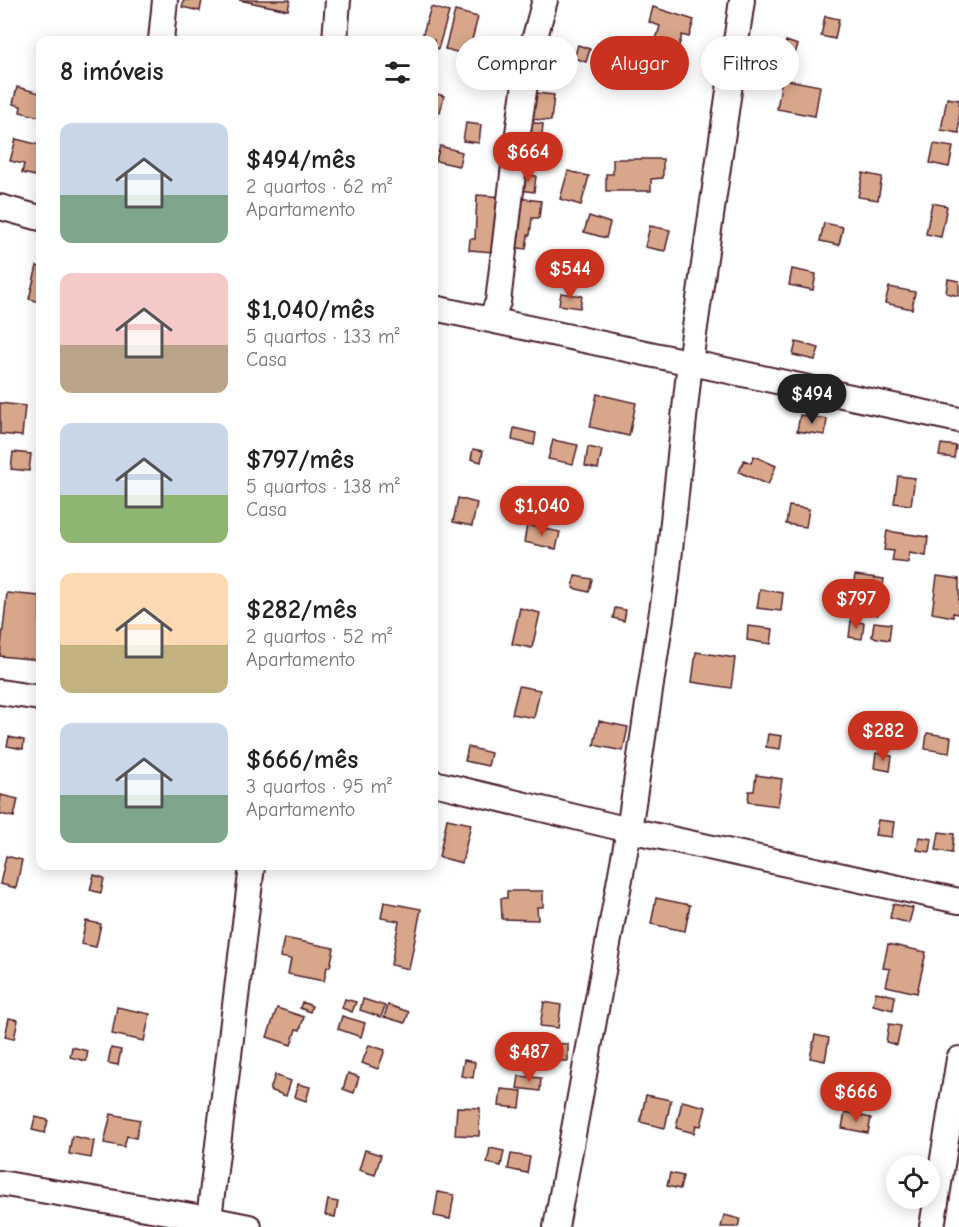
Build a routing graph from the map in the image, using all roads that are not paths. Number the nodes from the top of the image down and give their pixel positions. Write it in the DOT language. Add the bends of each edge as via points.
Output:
graph roads {
  1 [pos="165,0"];
  2 [pos="338,0"];
  3 [pos="545,0"];
  4 [pos="742,0"];
  5 [pos="161,36"];
  6 [pos="335,36"];
  7 [pos="0,207"];
  8 [pos="36,217"];
  9 [pos="438,309"];
  10 [pos="490,321"];
  11 [pos="690,362"];
  12 [pos="959,420"];
  13 [pos="0,692"];
  14 [pos="36,697"];
  15 [pos="438,784"];
  16 [pos="629,830"];
  17 [pos="252,870"];
  18 [pos="959,901"];
  19 [pos="959,1059"];
  20 [pos="0,1183"];
  21 [pos="209,1223"];
  22 [pos="249,1227"];
  23 [pos="556,1227"];
  24 [pos="932,1227"];
  1 -- 5 [label="street"];
  2 -- 6 [label="street"];
  3 -- 10 [label="street" via="528,63 498,302"];
  4 -- 11 [label="street"];
  7 -- 8 [label="street"];
  9 -- 10 [label="street"];
  10 -- 11 [label="street"];
  11 -- 12 [label="street"];
  11 -- 16 [label="street" via="667,578"];
  13 -- 14 [label="street"];
  15 -- 16 [label="street"];
  16 -- 18 [label="street"];
  16 -- 23 [label="street"];
  17 -- 21 [label="street"];
  19 -- 24 [label="street"];
  20 -- 21 [label="street"];
  21 -- 22 [label="street"];
}
